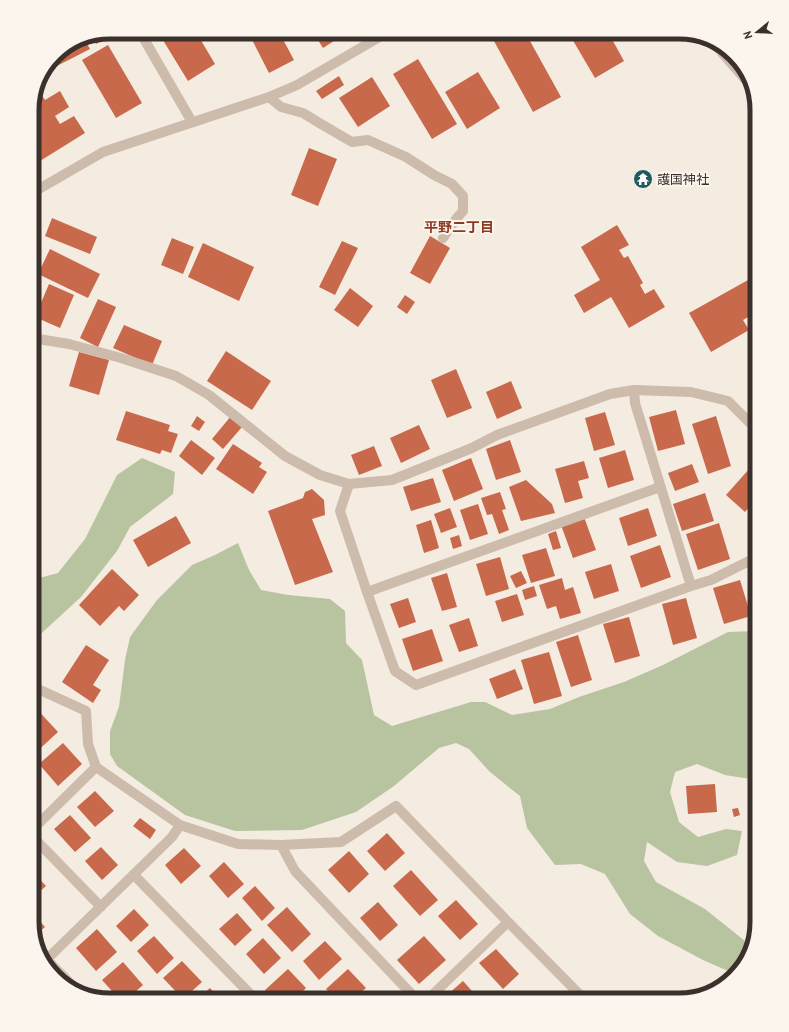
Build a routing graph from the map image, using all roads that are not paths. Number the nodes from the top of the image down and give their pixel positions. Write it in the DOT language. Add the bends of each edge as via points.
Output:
graph roads {
  1 [pos="144,39"];
  2 [pos="376,39"];
  3 [pos="727,58"];
  4 [pos="738,71"];
  5 [pos="269,97"];
  6 [pos="192,122"];
  7 [pos="39,189"];
  8 [pos="443,238"];
  9 [pos="39,339"];
  10 [pos="634,390"];
  11 [pos="750,423"];
  12 [pos="349,484"];
  13 [pos="660,487"];
  14 [pos="750,560"];
  15 [pos="691,586"];
  16 [pos="367,592"];
  17 [pos="39,688"];
  18 [pos="96,768"];
  19 [pos="39,823"];
  20 [pos="180,825"];
  21 [pos="39,843"];
  22 [pos="281,846"];
  23 [pos="134,874"];
  24 [pos="101,907"];
  25 [pos="508,922"];
  26 [pos="48,956"];
  27 [pos="249,993"];
  28 [pos="410,993"];
  29 [pos="434,993"];
  30 [pos="577,993"];
  1 -- 6 [label="street"];
  2 -- 5 [label="street" via="297,85"];
  3 -- 4 [label="street"];
  5 -- 6 [label="street"];
  5 -- 8 [label="street" via="281,107 303,113 352,142 368,140 406,156 452,184 463,196 463,211"];
  6 -- 7 [label="street" via="103,152"];
  9 -- 12 [label="street" via="122,358 176,376 209,395 285,456 320,475"];
  10 -- 11 [label="street" via="691,392 728,402"];
  10 -- 12 [label="street" via="610,394 498,435 392,480"];
  10 -- 13 [label="street" via="635,402"];
  12 -- 16 [label="street" via="340,511"];
  13 -- 15 [label="street"];
  13 -- 16 [label="street"];
  14 -- 15 [label="street" via="711,580"];
  15 -- 16 [label="street" via="416,685 395,671"];
  17 -- 18 [label="street" via="86,711 88,744"];
  18 -- 19 [label="street"];
  18 -- 20 [label="street"];
  20 -- 22 [label="street" via="238,844"];
  20 -- 23 [label="street" via="172,837"];
  21 -- 24 [label="street"];
  22 -- 25 [label="street" via="340,842 396,806"];
  22 -- 28 [label="street" via="295,872"];
  23 -- 24 [label="street"];
  23 -- 27 [label="street"];
  24 -- 26 [label="street"];
  25 -- 29 [label="street"];
  25 -- 30 [label="street"];
}
